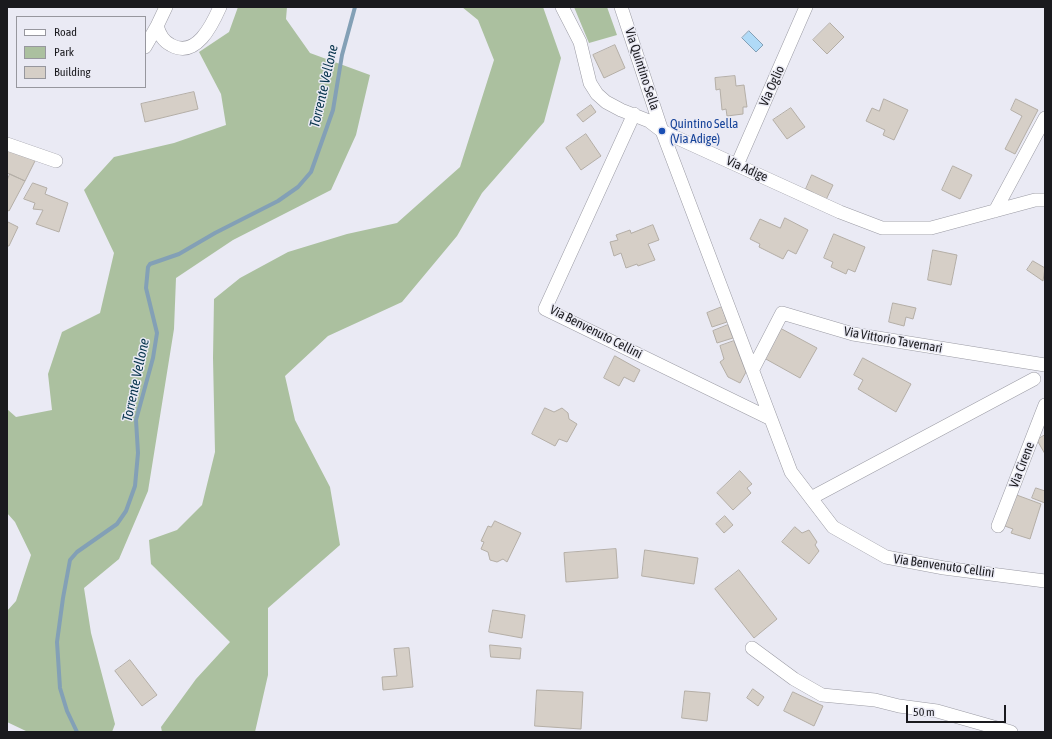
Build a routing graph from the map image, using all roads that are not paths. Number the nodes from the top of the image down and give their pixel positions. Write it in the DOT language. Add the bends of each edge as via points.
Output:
graph roads {
  1 [pos="166,7"];
  2 [pos="220,7"];
  3 [pos="562,7"];
  4 [pos="621,7"];
  5 [pos="806,7"];
  6 [pos="157,26"];
  7 [pos="146,45"];
  8 [pos="634,114"];
  9 [pos="1045,118"];
  10 [pos="662,131"];
  11 [pos="7,144"];
  12 [pos="56,162"];
  13 [pos="737,165"];
  14 [pos="1045,200"];
  15 [pos="995,211"];
  16 [pos="1045,365"];
  17 [pos="753,369"];
  18 [pos="1034,379"];
  19 [pos="1045,405"];
  20 [pos="771,419"];
  21 [pos="811,498"];
  22 [pos="998,526"];
  23 [pos="1045,581"];
  24 [pos="752,648"];
  25 [pos="1011,732"];
  1 -- 6 [label="street"];
  2 -- 6 [label="street" via="194,47 176,48 167,43"];
  3 -- 8 [label="street, Via Adige" via="580,42 590,83 597,94 606,102"];
  4 -- 10 [label="street, Via Quintino Sella"];
  5 -- 13 [label="street, Via Oglio"];
  6 -- 7 [label="street"];
  8 -- 10 [label="street, Via Adige"];
  8 -- 20 [label="street, Via Benvenuto Cellini" via="545,309"];
  9 -- 15 [label="street"];
  10 -- 13 [label="street, Via Adige"];
  10 -- 17 [label="street, Via Benvenuto Cellini"];
  11 -- 12 [label="street"];
  13 -- 15 [label="street, Via Adige" via="840,212 882,228 931,228"];
  14 -- 15 [label="street, Via Adige"];
  16 -- 17 [label="street, Via Vittorio Tavernari" via="853,334 782,313"];
  17 -- 20 [label="street, Via Benvenuto Cellini"];
  18 -- 21 [label="street"];
  19 -- 22 [label="street, Via Cirene"];
  20 -- 21 [label="street, Via Benvenuto Cellini" via="791,472"];
  21 -- 23 [label="street, Via Benvenuto Cellini" via="833,527 886,557 944,568"];
  24 -- 25 [label="street" via="794,679 822,695 875,700 937,711"];
}
